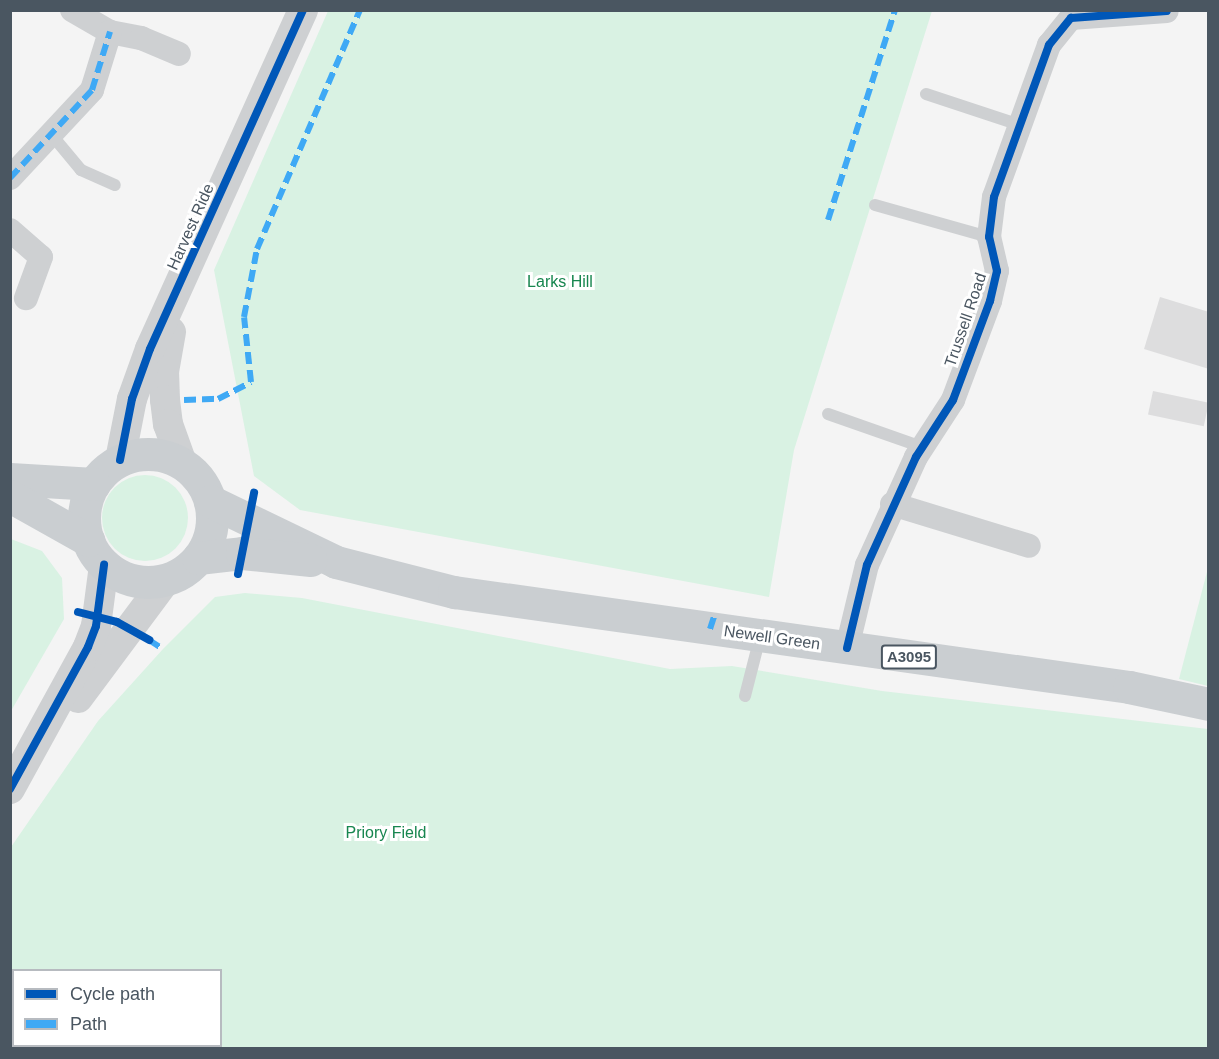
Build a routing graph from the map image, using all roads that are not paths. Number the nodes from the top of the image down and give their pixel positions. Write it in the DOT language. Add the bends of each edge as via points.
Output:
graph roads {
  1 [pos="72,10"];
  2 [pos="303,10"];
  3 [pos="1167,11"];
  4 [pos="1069,14"];
  5 [pos="110,32"];
  6 [pos="179,54"];
  7 [pos="926,94"];
  8 [pos="1020,125"];
  9 [pos="51,134"];
  10 [pos="10,178"];
  11 [pos="115,185"];
  12 [pos="875,205"];
  13 [pos="10,230"];
  14 [pos="989,237"];
  15 [pos="187,271"];
  16 [pos="26,298"];
  17 [pos="828,414"];
  18 [pos="922,447"];
  19 [pos="120,460"];
  20 [pos="182,463"];
  21 [pos="10,479"];
  22 [pos="94,484"];
  23 [pos="10,496"];
  24 [pos="210,501"];
  25 [pos="892,504"];
  26 [pos="1029,546"];
  27 [pos="96,552"];
  28 [pos="198,558"];
  29 [pos="336,562"];
  30 [pos="166,580"];
  31 [pos="760,636"];
  32 [pos="847,648"];
  33 [pos="745,696"];
  34 [pos="1209,704"];
  35 [pos="34,747"];
  36 [pos="10,789"];
  1 -- 5 [label="street"];
  2 -- 15 [label="street, Harvest Ride"];
  3 -- 4 [label="street, Trussell Road"];
  4 -- 8 [label="street, Trussell Road" via="1049,45"];
  5 -- 6 [label="street" via="141,38"];
  5 -- 9 [label="street" via="92,90"];
  7 -- 8 [label="lane"];
  8 -- 14 [label="street, Trussell Road" via="994,197"];
  9 -- 10 [label="street"];
  9 -- 11 [label="lane" via="81,170"];
  12 -- 14 [label="lane"];
  13 -- 16 [label="street" via="41,257"];
  14 -- 18 [label="street, Trussell Road" via="997,271 990,301 953,400"];
  15 -- 19 [label="street, Harvest Ride" via="132,399"];
  15 -- 20 [label="street, Harvest Ride" via="164,371 168,424"];
  17 -- 18 [label="lane"];
  18 -- 25 [label="street, Trussell Road"];
  19 -- 20 [label="main road" via="145,454"];
  19 -- 22 [label="main road"];
  20 -- 24 [label="main road" via="199,479"];
  21 -- 22 [label="main road"];
  22 -- 27 [label="main road" via="85,508"];
  23 -- 27 [label="main road"];
  24 -- 28 [label="main road" via="212,526"];
  24 -- 29 [label="main road, Newell Green / A3095"];
  25 -- 26 [label="street"];
  25 -- 32 [label="street, Trussell Road" via="867,565"];
  27 -- 30 [label="main road" via="129,579"];
  27 -- 35 [label="street" via="96,626"];
  28 -- 29 [label="main road, Newell Green / A3095" via="242,553"];
  28 -- 30 [label="main road"];
  29 -- 31 [label="main road, Newell Green / A3095" via="454,592"];
  30 -- 35 [label="street" via="72,706"];
  31 -- 32 [label="main road, Newell Green / A3095"];
  31 -- 33 [label="lane"];
  32 -- 34 [label="main road, Newell Green / A3095" via="1129,687"];
  35 -- 36 [label="street"];
}
